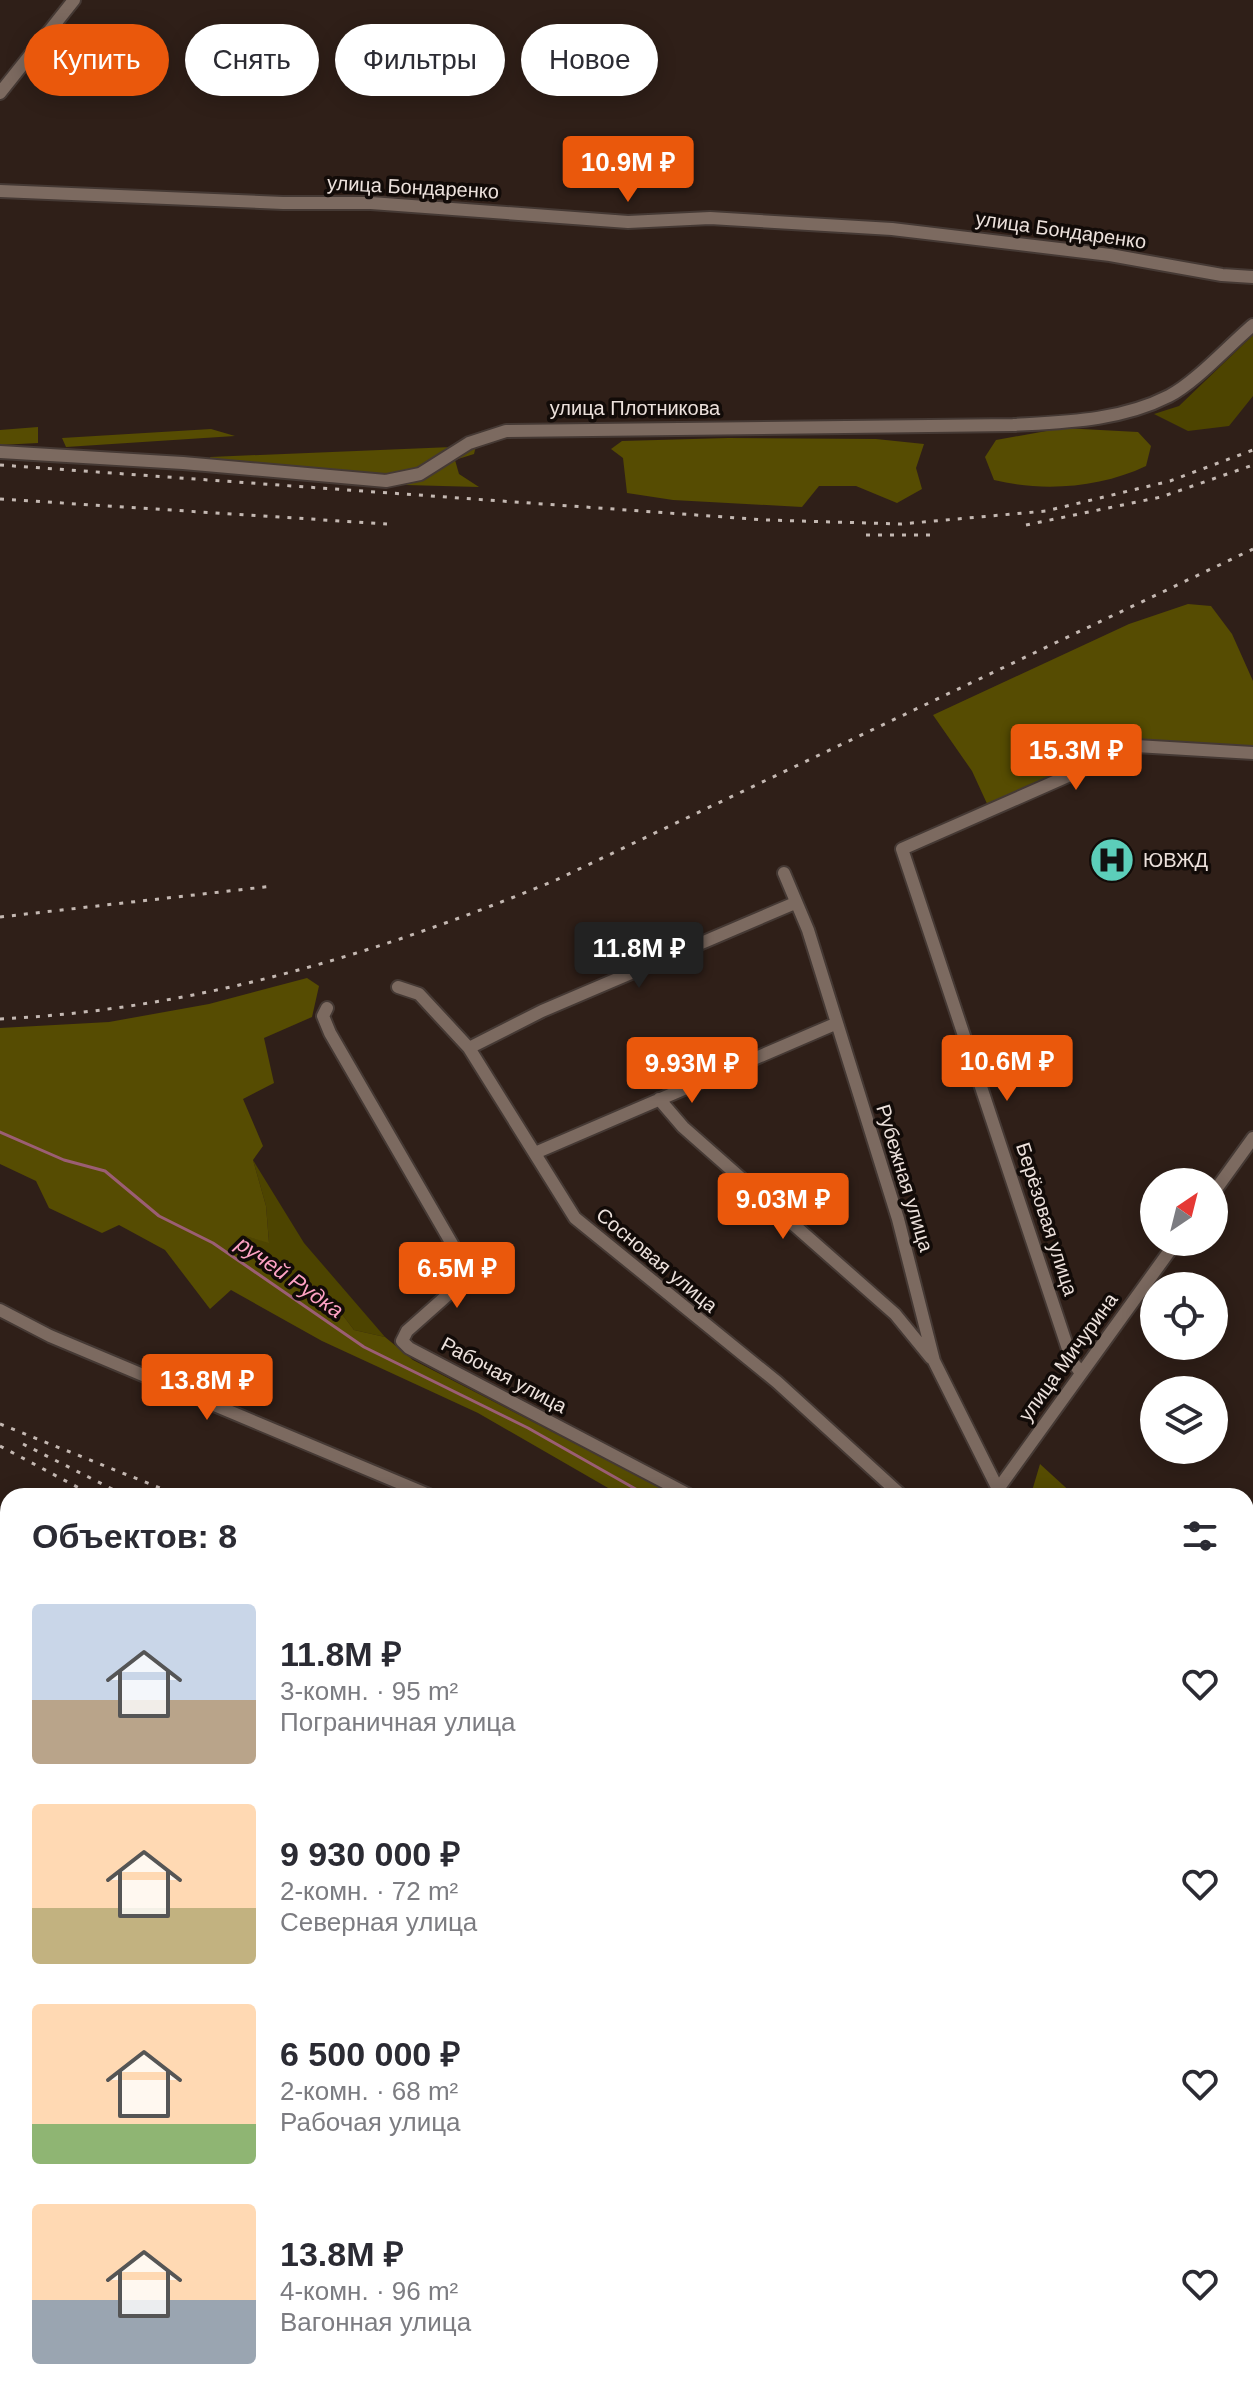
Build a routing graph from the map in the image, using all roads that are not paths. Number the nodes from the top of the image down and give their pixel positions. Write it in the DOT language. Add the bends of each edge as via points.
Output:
graph roads {
  1 [pos="74,0"];
  2 [pos="0,93"];
  3 [pos="0,191"];
  4 [pos="1253,277"];
  5 [pos="1253,325"];
  6 [pos="0,452"];
  7 [pos="1253,753"];
  8 [pos="784,873"];
  9 [pos="795,903"];
  10 [pos="398,987"];
  11 [pos="327,1008"];
  12 [pos="835,1024"];
  13 [pos="469,1048"];
  14 [pos="659,1099"];
  15 [pos="1253,1138"];
  16 [pos="535,1153"];
  17 [pos="1228,1173"];
  18 [pos="1166,1256"];
  19 [pos="0,1310"];
  20 [pos="934,1361"];
  21 [pos="1081,1373"];
  22 [pos="412,1488"];
  23 [pos="676,1488"];
  24 [pos="893,1488"];
  25 [pos="993,1488"];
  26 [pos="998,1488"];
  1 -- 2 [label="street"];
  3 -- 4 [label="street, улица Бондаренко" via="371,203 628,222 710,218 892,229"];
  5 -- 6 [label="street, улица Плотникова" via="1171,395 1088,420 506,431 469,443 420,474 386,481"];
  7 -- 21 [label="street, Берёзовая улица" via="1136,746 902,849 1072,1361"];
  8 -- 9 [label="street, Рубежная улица"];
  9 -- 12 [label="street, Рубежная улица"];
  9 -- 13 [label="street" via="542,1011"];
  10 -- 13 [label="street, Сосновая улица" via="419,994"];
  11 -- 23 [label="street, Рабочая улица" via="323,1016 330,1033 470,1275 402,1341"];
  12 -- 14 [label="street"];
  12 -- 20 [label="street, Рубежная улица" via="898,1219"];
  13 -- 16 [label="street, Сосновая улица"];
  14 -- 16 [label="street"];
  14 -- 20 [label="street" via="694,1137 895,1314"];
  15 -- 17 [label="street"];
  16 -- 24 [label="street, Сосновая улица" via="575,1218 777,1382"];
  18 -- 21 [label="street, улица Мичурина"];
  19 -- 22 [label="street" via="50,1336"];
  20 -- 25 [label="street, Рубежная улица"];
  21 -- 26 [label="street, улица Мичурина"];
}
